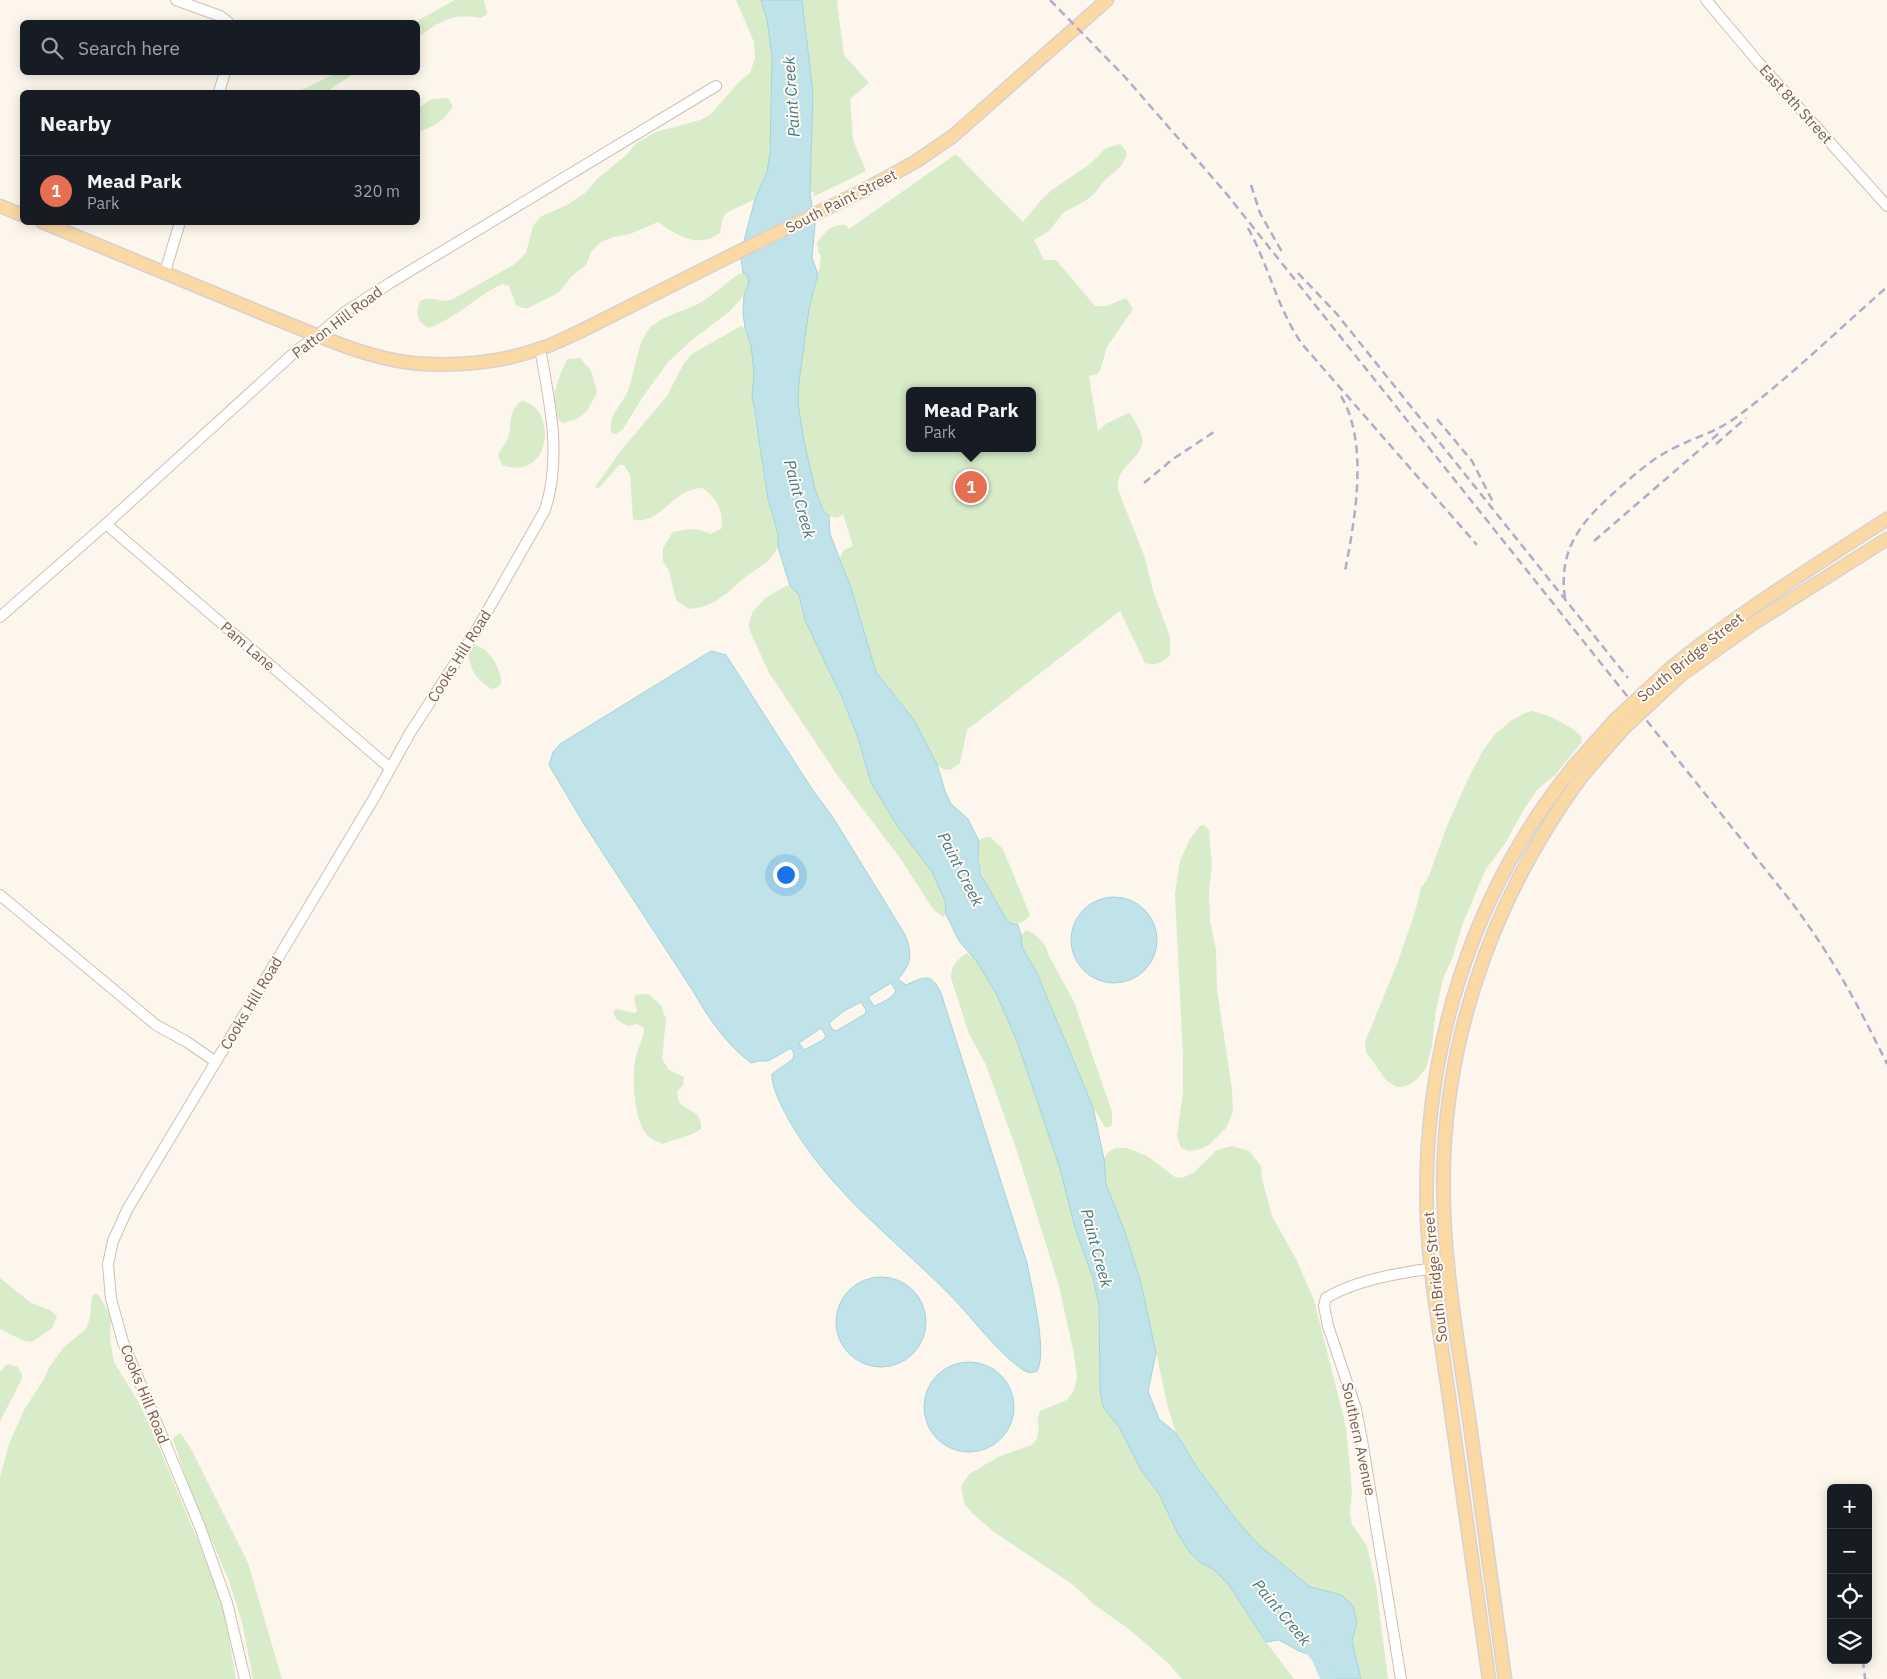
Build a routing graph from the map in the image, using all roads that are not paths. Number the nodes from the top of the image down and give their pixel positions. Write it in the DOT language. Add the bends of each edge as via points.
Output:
graph roads {
  1 [pos="176,0"];
  2 [pos="1107,0"];
  3 [pos="1706,0"];
  4 [pos="225,20"];
  5 [pos="224,75"];
  6 [pos="716,86"];
  7 [pos="220,90"];
  8 [pos="0,206"];
  9 [pos="1887,206"];
  10 [pos="20,214"];
  11 [pos="49,225"];
  12 [pos="179,225"];
  13 [pos="165,272"];
  14 [pos="318,335"];
  15 [pos="540,349"];
  16 [pos="1887,520"];
  17 [pos="106,524"];
  18 [pos="1887,540"];
  19 [pos="0,616"];
  20 [pos="1677,671"];
  21 [pos="390,768"];
  22 [pos="1578,771"];
  23 [pos="0,895"];
  24 [pos="216,1062"];
  25 [pos="1449,1266"];
  26 [pos="1431,1269"];
  27 [pos="245,1679"];
  28 [pos="1401,1679"];
  29 [pos="1488,1679"];
  30 [pos="1505,1679"];
  1 -- 4 [label="street"];
  2 -- 15 [label="main road, South Paint Street" via="953,136 893,175"];
  3 -- 9 [label="street, East 8th Street"];
  5 -- 7 [label="street"];
  6 -- 14 [label="street, Patton Hill Road" via="390,283 345,312"];
  8 -- 10 [label="main road"];
  11 -- 13 [label="main road, South Paint Street"];
  12 -- 13 [label="street"];
  13 -- 14 [label="main road, South Paint Street"];
  14 -- 15 [label="main road, South Paint Street" via="343,346 392,359 437,364 478,362"];
  14 -- 17 [label="street, Patton Hill Road" via="296,350"];
  15 -- 21 [label="street, Cooks Hill Road" via="554,450 545,510 476,631"];
  16 -- 20 [label="main road, South Bridge Street" via="1704,641"];
  17 -- 19 [label="street, Patton Hill Road"];
  17 -- 21 [label="street, Pam Lane"];
  18 -- 20 [label="main road, South Bridge Street"];
  20 -- 22 [label="main road, South Bridge Street, bridge"];
  21 -- 24 [label="street, Cooks Hill Road"];
  22 -- 25 [label="main road, South Bridge Street" via="1515,885 1491,938 1466,1014 1451,1083 1444,1156 1444,1212"];
  22 -- 26 [label="main road, South Bridge Street" via="1558,786 1503,874 1475,933 1453,1000 1435,1074 1430,1121 1426,1174"];
  23 -- 24 [label="street" via="156,1025"];
  24 -- 27 [label="street, Cooks Hill Road" via="127,1210 111,1247 108,1279 123,1342 200,1527 227,1603"];
  25 -- 26 [label="street, Southern Avenue"];
  25 -- 30 [label="main road, South Bridge Street"];
  26 -- 28 [label="street, Southern Avenue" via="1390,1276 1337,1291 1326,1298 1324,1306 1356,1409"];
  26 -- 29 [label="main road, South Bridge Street"];
}
